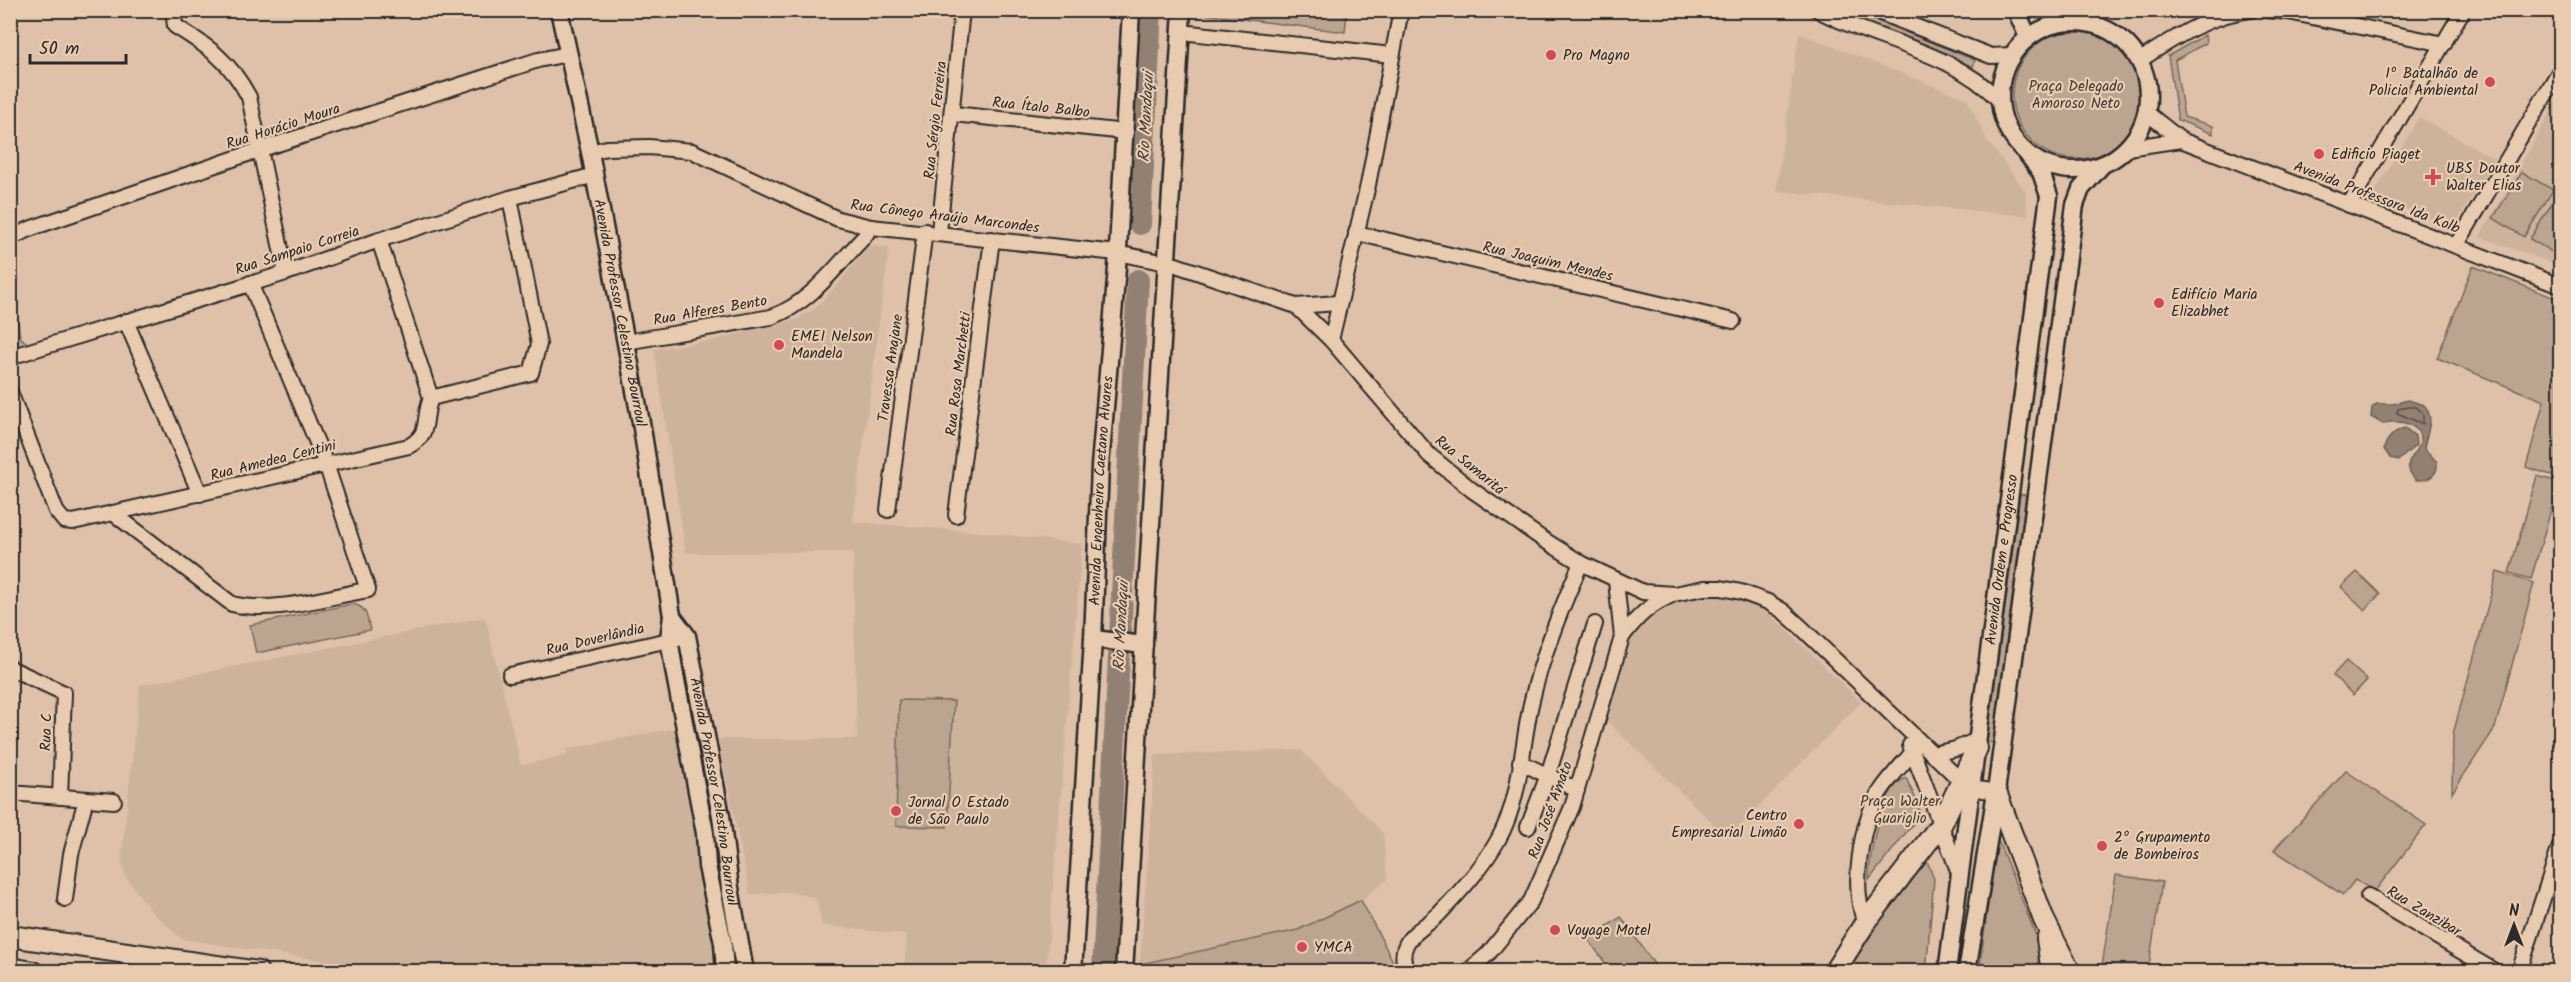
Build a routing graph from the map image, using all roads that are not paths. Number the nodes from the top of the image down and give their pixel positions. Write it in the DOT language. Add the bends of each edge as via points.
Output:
graph roads {
  1 [pos="173,10"];
  2 [pos="559,10"];
  3 [pos="962,10"];
  4 [pos="1131,10"];
  5 [pos="1182,10"];
  6 [pos="1401,10"];
  7 [pos="1818,10"];
  8 [pos="1873,10"];
  9 [pos="2016,10"];
  10 [pos="2251,10"];
  11 [pos="2266,10"];
  12 [pos="2463,10"];
  13 [pos="1891,14"];
  14 [pos="2092,17"];
  15 [pos="1180,32"];
  16 [pos="2028,37"];
  17 [pos="1887,38"];
  18 [pos="2444,44"];
  19 [pos="568,54"];
  20 [pos="1392,55"];
  21 [pos="2011,55"];
  22 [pos="2140,60"];
  23 [pos="2560,70"];
  24 [pos="1999,100"];
  25 [pos="2147,113"];
  26 [pos="953,114"];
  27 [pos="1126,132"];
  28 [pos="2181,140"];
  29 [pos="2127,148"];
  30 [pos="262,149"];
  31 [pos="590,152"];
  32 [pos="2028,155"];
  33 [pos="2102,165"];
  34 [pos="595,175"];
  35 [pos="510,198"];
  36 [pos="2349,205"];
  37 [pos="871,226"];
  38 [pos="932,231"];
  39 [pos="1356,233"];
  40 [pos="10,238"];
  41 [pos="992,238"];
  42 [pos="379,240"];
  43 [pos="2456,246"];
  44 [pos="1117,252"];
  45 [pos="1167,262"];
  46 [pos="286,273"];
  47 [pos="249,283"];
  48 [pos="2560,286"];
  49 [pos="1338,303"];
  50 [pos="1296,306"];
  51 [pos="126,321"];
  52 [pos="1733,321"];
  53 [pos="1331,340"];
  54 [pos="626,342"];
  55 [pos="10,357"];
  56 [pos="10,392"];
  57 [pos="430,398"];
  58 [pos="326,464"];
  59 [pos="200,494"];
  60 [pos="888,510"];
  61 [pos="113,513"];
  62 [pos="956,514"];
  63 [pos="1581,563"];
  64 [pos="1616,581"];
  65 [pos="1674,594"];
  66 [pos="672,616"];
  67 [pos="1595,624"];
  68 [pos="687,636"];
  69 [pos="1622,637"];
  70 [pos="669,639"];
  71 [pos="1093,639"];
  72 [pos="1144,645"];
  73 [pos="10,668"];
  74 [pos="510,675"];
  75 [pos="1901,724"];
  76 [pos="1977,744"];
  77 [pos="1912,752"];
  78 [pos="1932,754"];
  79 [pos="1520,762"];
  80 [pos="1920,771"];
  81 [pos="1548,775"];
  82 [pos="1892,777"];
  83 [pos="1967,785"];
  84 [pos="1577,790"];
  85 [pos="1996,792"];
  86 [pos="10,793"];
  87 [pos="60,796"];
  88 [pos="86,799"];
  89 [pos="114,801"];
  90 [pos="721,816"];
  91 [pos="1942,823"];
  92 [pos="1528,827"];
  93 [pos="706,846"];
  94 [pos="725,846"];
  95 [pos="2560,846"];
  96 [pos="707,871"];
  97 [pos="1960,876"];
  98 [pos="730,888"];
  99 [pos="2368,896"];
  100 [pos="65,899"];
  101 [pos="2044,920"];
  102 [pos="1865,923"];
  103 [pos="10,936"];
  104 [pos="10,968"];
  105 [pos="33,972"];
  106 [pos="258,972"];
  107 [pos="725,972"];
  108 [pos="745,972"];
  109 [pos="1073,972"];
  110 [pos="1124,972"];
  111 [pos="1407,972"];
  112 [pos="1467,972"];
  113 [pos="1834,972"];
  114 [pos="1947,972"];
  115 [pos="1967,972"];
  116 [pos="2052,972"];
  117 [pos="2070,972"];
  118 [pos="2496,972"];
  119 [pos="2519,972"];
  1 -- 30 [label="street" via="176,26 212,49 238,76 249,97"];
  2 -- 19 [label="main road, Avenida Professor Celestino Bourroul"];
  3 -- 26 [label="street, Rua Sérgio Ferreira"];
  4 -- 27 [label="main road, Avenida Engenheiro Caetano Alvares"];
  5 -- 15 [label="main road"];
  6 -- 20 [label="street"];
  7 -- 17 [label="street"];
  8 -- 13 [label="street"];
  9 -- 16 [label="main road"];
  10 -- 22 [label="street" via="2201,25"];
  11 -- 18 [label="street"];
  12 -- 18 [label="street"];
  13 -- 17 [label="street"];
  13 -- 21 [label="street" via="1991,56"];
  14 -- 16 [label="main road" via="2039,29"];
  14 -- 22 [label="main road" via="2128,44"];
  15 -- 20 [label="street"];
  15 -- 45 [label="main road"];
  16 -- 21 [label="main road"];
  17 -- 24 [label="street" via="1981,82"];
  18 -- 36 [label="street"];
  19 -- 30 [label="street, Rua Horácio Moura" via="538,60"];
  19 -- 31 [label="main road, Avenida Professor Celestino Bourroul"];
  20 -- 39 [label="street"];
  21 -- 24 [label="main road" via="2000,84"];
  22 -- 25 [label="main road" via="2149,95"];
  23 -- 43 [label="street"];
  24 -- 32 [label="main road" via="2007,130"];
  25 -- 28 [label="street, Avenida Professora Ida Kolb"];
  25 -- 29 [label="main road"];
  26 -- 27 [label="street, Rua Ítalo Balbo"];
  26 -- 38 [label="street, Rua Sérgio Ferreira"];
  27 -- 44 [label="main road, Avenida Engenheiro Caetano Alvares"];
  28 -- 29 [label="street, Avenida Professora Ida Kolb"];
  28 -- 36 [label="street, Avenida Professora Ida Kolb"];
  29 -- 33 [label="main road"];
  30 -- 40 [label="street, Rua Horácio Moura"];
  30 -- 46 [label="street"];
  31 -- 34 [label="main road, Avenida Professor Celestino Bourroul"];
  31 -- 37 [label="street, Rua Cônego Araújo Marcondes" via="649,147 692,152 838,219"];
  32 -- 33 [label="main road" via="2064,170"];
  32 -- 76 [label="main road, Avenida Ordem e Progresso" via="2041,172 2049,196"];
  33 -- 85 [label="main road, Avenida Ordem e Progresso" via="2081,189 2075,205"];
  34 -- 35 [label="street, Rua Sampaio Correia"];
  34 -- 54 [label="main road, Avenida Professor Celestino Bourroul"];
  35 -- 42 [label="street, Rua Sampaio Correia"];
  35 -- 57 [label="street" via="539,344 531,373"];
  36 -- 43 [label="street, Avenida Professora Ida Kolb"];
  37 -- 38 [label="street, Rua Cônego Araújo Marcondes"];
  37 -- 54 [label="street, Rua Alferes Bento" via="802,302 787,311"];
  38 -- 41 [label="street, Rua Cônego Araújo Marcondes"];
  38 -- 60 [label="street, Travessa Anajane"];
  39 -- 49 [label="street"];
  39 -- 52 [label="street, Rua Joaquim Mendes"];
  41 -- 44 [label="street, Rua Cônego Araújo Marcondes"];
  41 -- 62 [label="street, Rua Rosa Marchetti"];
  42 -- 46 [label="street, Rua Sampaio Correia"];
  42 -- 57 [label="street, Rua Amedea Centini"];
  43 -- 48 [label="street, Avenida Professora Ida Kolb"];
  44 -- 45 [label="street, Rua Cônego Araújo Marcondes"];
  44 -- 71 [label="main road, Avenida Engenheiro Caetano Alvares" via="1100,466"];
  45 -- 50 [label="street, Rua Cônego Araújo Marcondes"];
  45 -- 72 [label="main road"];
  46 -- 47 [label="street, Rua Sampaio Correia"];
  47 -- 51 [label="street, Rua Sampaio Correia"];
  47 -- 58 [label="street"];
  49 -- 50 [label="street"];
  49 -- 53 [label="street"];
  50 -- 53 [label="street, Rua Samaritá"];
  51 -- 55 [label="street, Rua Sampaio Correia"];
  51 -- 59 [label="street"];
  53 -- 63 [label="street, Rua Samaritá" via="1429,455 1472,490"];
  54 -- 66 [label="main road, Avenida Professor Celestino Bourroul"];
  56 -- 61 [label="street, Rua Amedea Centini" via="56,511 64,521"];
  57 -- 58 [label="street, Rua Amedea Centini" via="426,427 419,440 409,446"];
  58 -- 59 [label="street, Rua Amedea Centini"];
  58 -- 61 [label="street" via="368,590 266,608 232,604"];
  59 -- 61 [label="street, Rua Amedea Centini"];
  63 -- 64 [label="street, Rua Samaritá"];
  63 -- 79 [label="street" via="1542,664"];
  64 -- 65 [label="street, Rua Samaritá" via="1643,592"];
  64 -- 69 [label="street, Rua José Amato"];
  65 -- 69 [label="street, Rua José Amato" via="1637,616"];
  65 -- 75 [label="street, Rua Samaritá" via="1721,588 1768,602 1803,629"];
  66 -- 68 [label="main road, Avenida Professor Celestino Bourroul"];
  66 -- 70 [label="main road, Avenida Professor Celestino Bourroul"];
  67 -- 81 [label="street"];
  68 -- 70 [label="street, Rua Doverlândia"];
  68 -- 90 [label="main road, Avenida Professor Celestino Bourroul"];
  69 -- 84 [label="street, Rua José Amato"];
  70 -- 74 [label="street, Rua Doverlândia"];
  70 -- 93 [label="main road, Avenida Professor Celestino Bourroul"];
  71 -- 72 [label="main road"];
  71 -- 109 [label="main road, Avenida Engenheiro Caetano Alvares"];
  72 -- 110 [label="main road"];
  73 -- 87 [label="street, Rua C" via="64,693"];
  75 -- 77 [label="street, Rua Samaritá"];
  75 -- 78 [label="street, Rua Samaritá"];
  76 -- 78 [label="street"];
  76 -- 83 [label="highway"];
  77 -- 80 [label="street, Rua Samaritá"];
  77 -- 82 [label="street"];
  78 -- 83 [label="street, Rua Samaritá"];
  79 -- 81 [label="street"];
  79 -- 111 [label="street" via="1506,827 1490,856 1438,915 1406,943 1403,953"];
  80 -- 82 [label="street"];
  80 -- 91 [label="street, Rua Samaritá"];
  81 -- 84 [label="street"];
  81 -- 92 [label="street"];
  82 -- 102 [label="street" via="1878,796 1866,830 1858,884"];
  83 -- 85 [label="street"];
  83 -- 91 [label="highway"];
  83 -- 97 [label="main road"];
  84 -- 112 [label="street, Rua José Amato" via="1531,901 1488,954"];
  85 -- 101 [label="highway"];
  85 -- 115 [label="main road, Avenida Ordem e Progresso"];
  86 -- 87 [label="street"];
  87 -- 88 [label="street"];
  88 -- 89 [label="street"];
  88 -- 100 [label="street" via="71,854"];
  90 -- 93 [label="main road"];
  90 -- 94 [label="main road, Avenida Professor Celestino Bourroul"];
  91 -- 97 [label="street, Rua Samaritá"];
  91 -- 102 [label="highway"];
  93 -- 96 [label="main road, Avenida Professor Celestino Bourroul"];
  94 -- 96 [label="main road" via="715,853"];
  94 -- 98 [label="main road, Avenida Professor Celestino Bourroul"];
  95 -- 119 [label="street"];
  96 -- 98 [label="main road" via="725,877"];
  96 -- 107 [label="main road, Avenida Professor Celestino Bourroul" via="723,943"];
  97 -- 114 [label="main road"];
  98 -- 108 [label="main road, Avenida Professor Celestino Bourroul"];
  99 -- 118 [label="street, Rua Zanzibar"];
  101 -- 116 [label="highway"];
  101 -- 117 [label="highway"];
  102 -- 113 [label="highway"];
  103 -- 106 [label="highway"];
  104 -- 105 [label="highway"];
}
